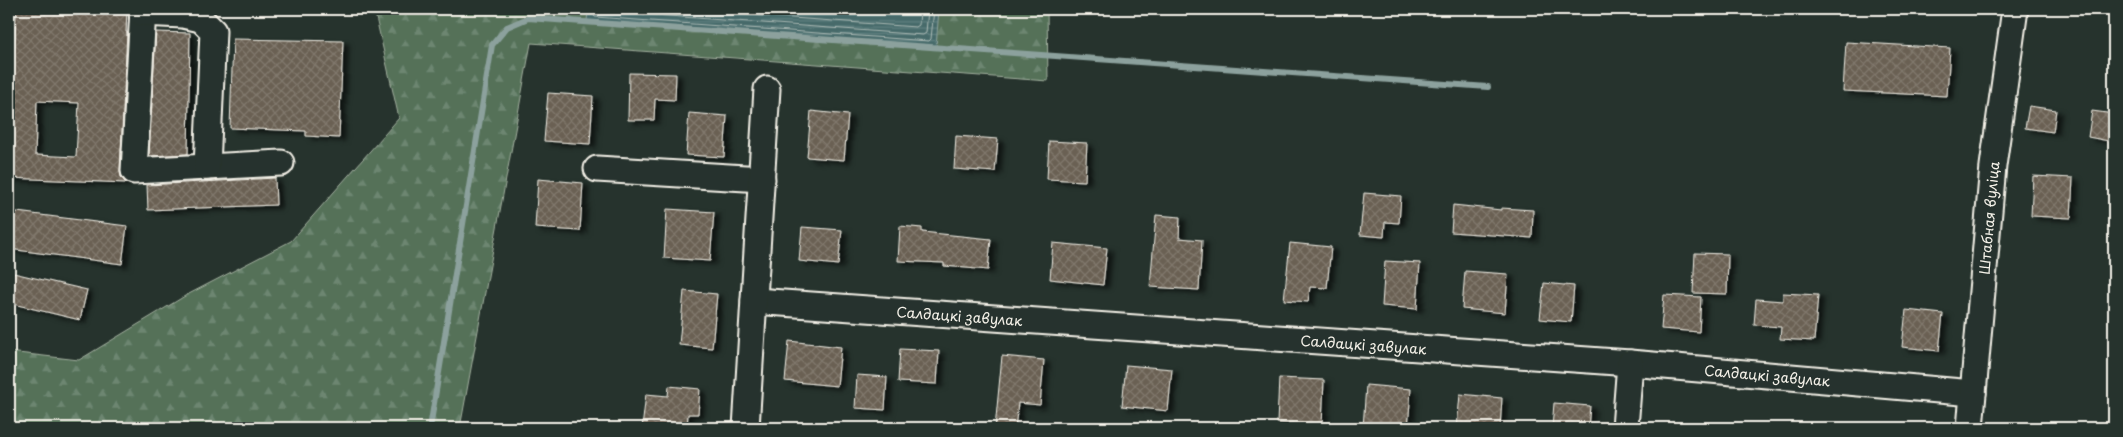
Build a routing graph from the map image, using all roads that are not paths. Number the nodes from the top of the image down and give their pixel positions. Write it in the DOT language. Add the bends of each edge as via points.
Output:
graph roads {
  1 [pos="2015,9"];
  2 [pos="143,11"];
  3 [pos="767,90"];
  4 [pos="280,163"];
  5 [pos="206,167"];
  6 [pos="597,169"];
  7 [pos="762,180"];
  8 [pos="754,301"];
  9 [pos="1630,364"];
  10 [pos="1973,394"];
  11 [pos="746,428"];
  12 [pos="1625,428"];
  13 [pos="1970,428"];
  1 -- 10 [label="street, Штабная вуліца" via="1993,166"];
  2 -- 5 [label="street" via="202,19 213,31"];
  2 -- 5 [label="street" via="134,171"];
  3 -- 7 [label="street"];
  4 -- 5 [label="street"];
  6 -- 7 [label="street"];
  7 -- 8 [label="street"];
  8 -- 9 [label="street, Салдацкі завулак"];
  8 -- 11 [label="street"];
  9 -- 10 [label="street, Салдацкі завулак"];
  9 -- 12 [label="street"];
  10 -- 13 [label="street, Штабная вуліца"];
}
